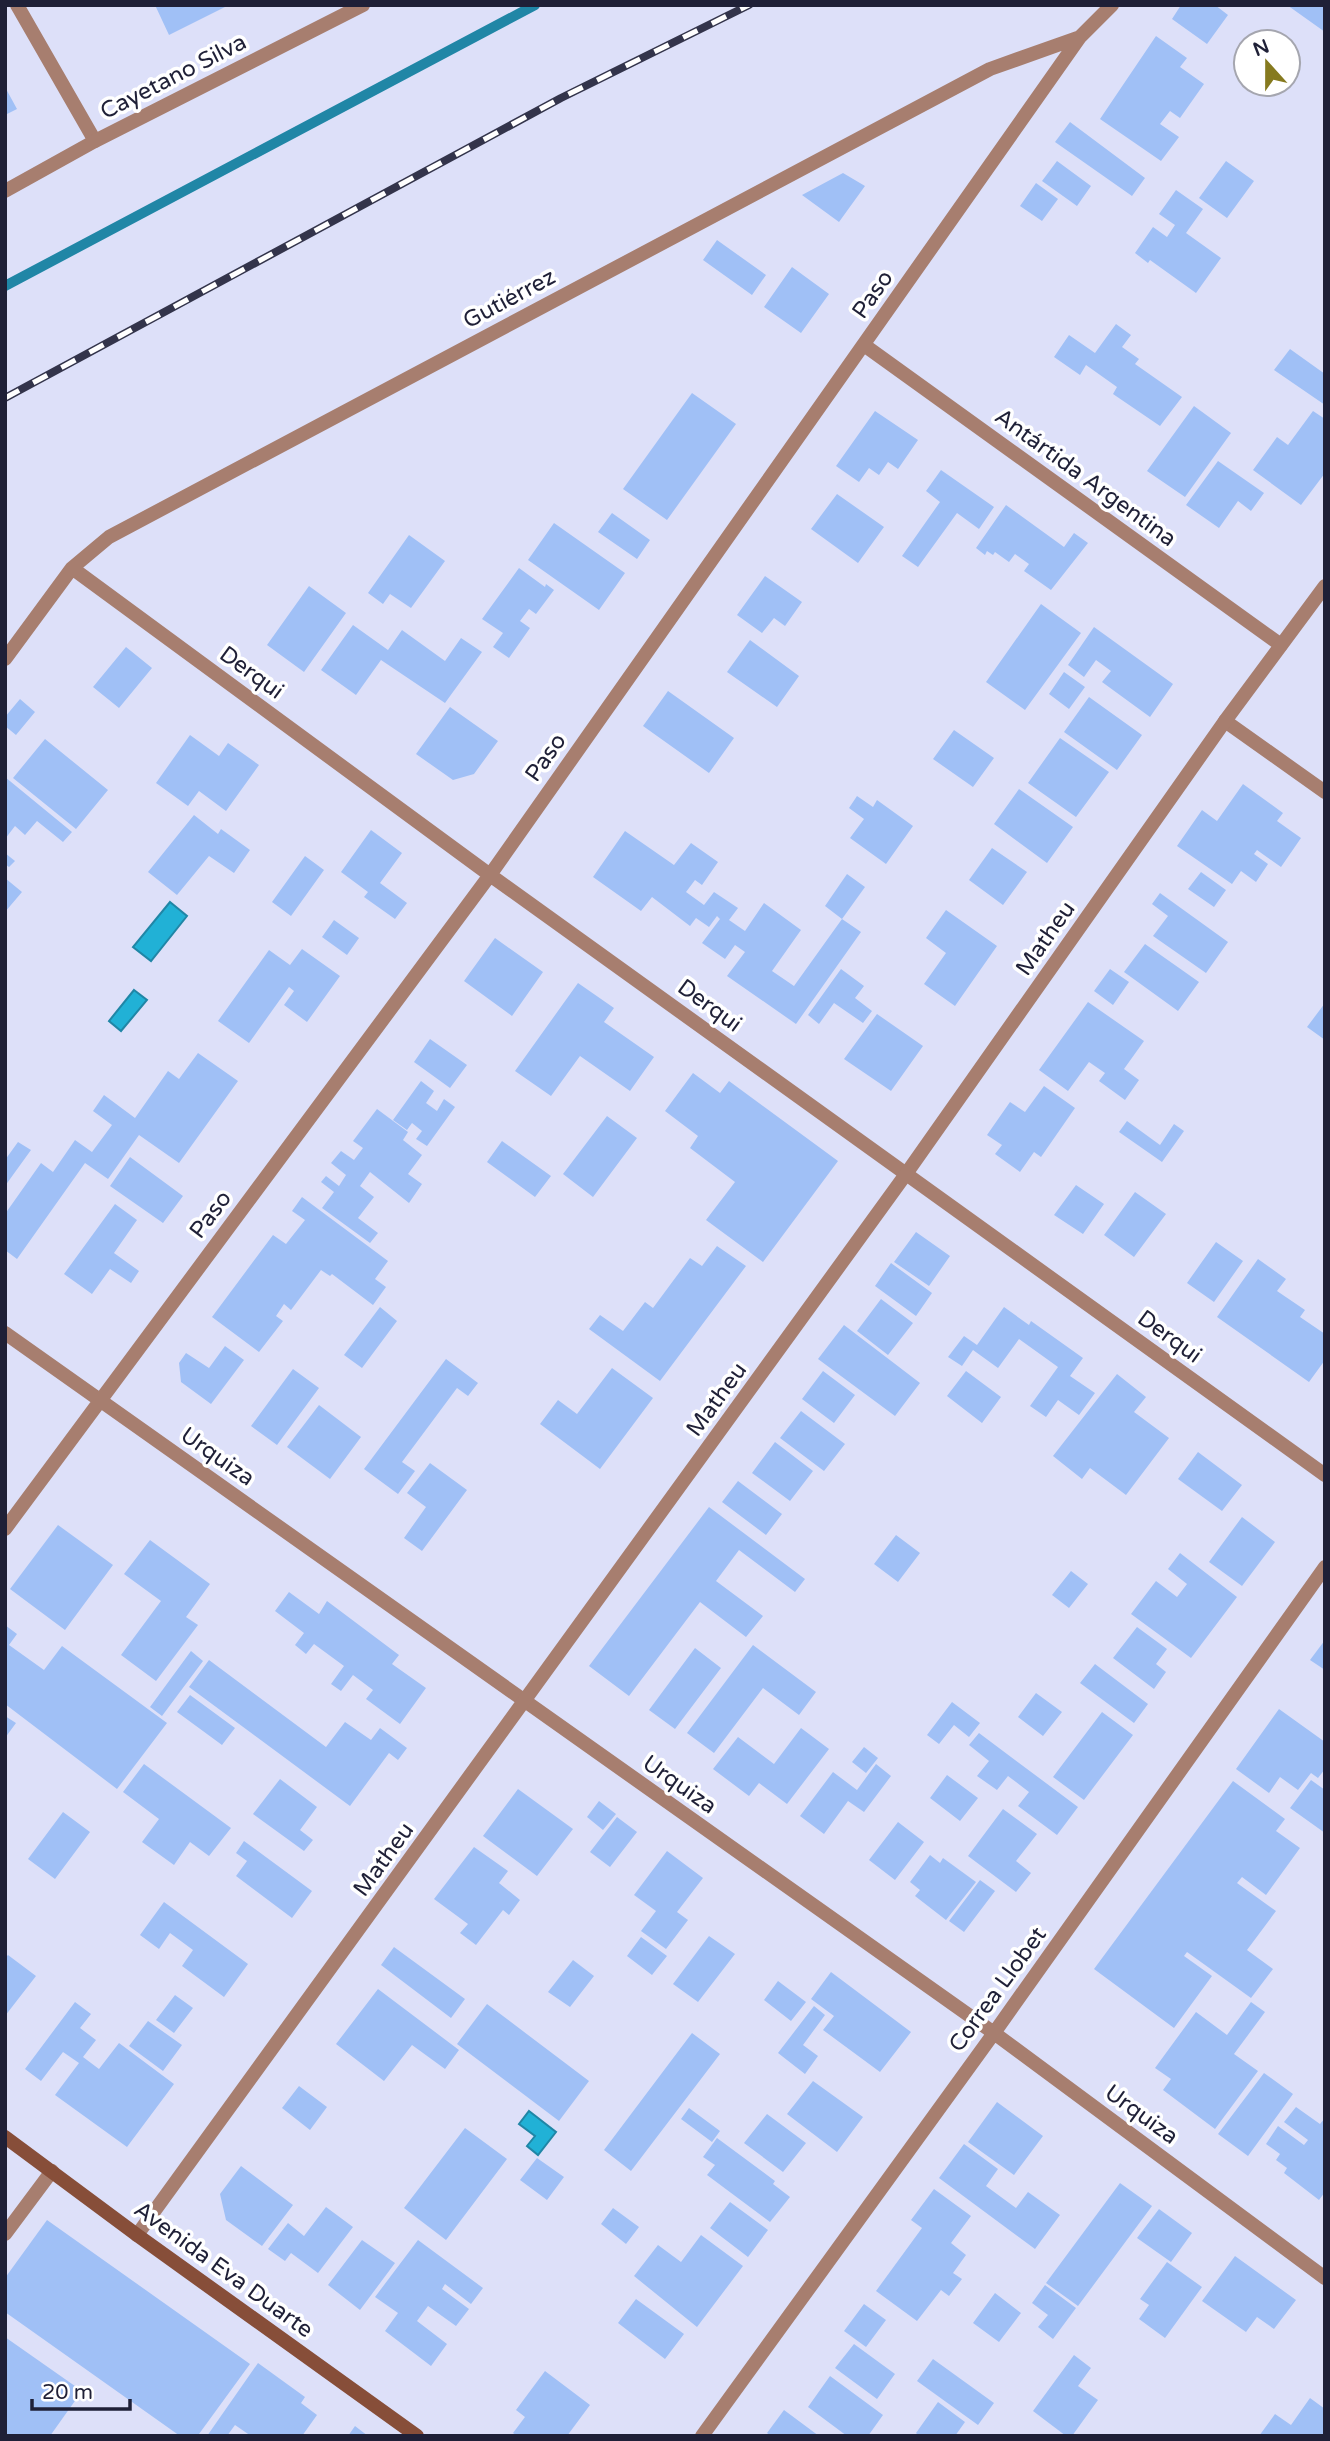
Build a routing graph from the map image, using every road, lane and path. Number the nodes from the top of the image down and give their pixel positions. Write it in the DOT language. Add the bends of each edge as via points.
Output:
graph roads {
  1 [pos="17,5"];
  2 [pos="363,5"];
  3 [pos="1112,5"];
  4 [pos="1080,37"];
  5 [pos="95,141"];
  6 [pos="5,191"];
  7 [pos="864,345"];
  8 [pos="72,568"];
  9 [pos="1325,586"];
  10 [pos="1281,645"];
  11 [pos="5,660"];
  12 [pos="1225,721"];
  13 [pos="1325,792"];
  14 [pos="490,874"];
  15 [pos="906,1174"];
  16 [pos="5,1333"];
  17 [pos="100,1400"];
  18 [pos="1325,1475"];
  19 [pos="5,1529"];
  20 [pos="1325,1567"];
  21 [pos="525,1702"];
  22 [pos="994,2033"];
  23 [pos="5,2137"];
  24 [pos="52,2171"];
  25 [pos="5,2234"];
  26 [pos="137,2235"];
  27 [pos="1325,2277"];
  28 [pos="417,2436"];
  29 [pos="702,2436"];
  1 -- 5 [label="street"];
  2 -- 5 [label="street, Cayetano Silva"];
  3 -- 4 [label="street, Paso"];
  4 -- 7 [label="street, Paso"];
  4 -- 8 [label="street, Gutiérrez" via="990,69 157,510 109,537"];
  5 -- 6 [label="street, Cayetano Silva"];
  7 -- 10 [label="street, Antártida Argentina"];
  7 -- 14 [label="street, Paso"];
  8 -- 11 [label="street, Gutiérrez"];
  8 -- 14 [label="street, Derqui"];
  9 -- 10 [label="street, Matheu"];
  10 -- 12 [label="street, Matheu"];
  12 -- 13 [label="street"];
  12 -- 15 [label="street, Matheu"];
  14 -- 15 [label="street, Derqui"];
  14 -- 17 [label="street, Paso"];
  15 -- 18 [label="street, Derqui"];
  15 -- 21 [label="street, Matheu"];
  16 -- 17 [label="street, Urquiza"];
  17 -- 19 [label="street, Paso"];
  17 -- 21 [label="street, Urquiza"];
  20 -- 22 [label="street, Correa Llobet"];
  21 -- 22 [label="street, Urquiza"];
  21 -- 26 [label="street, Matheu"];
  22 -- 27 [label="street, Urquiza"];
  22 -- 29 [label="street, Correa Llobet"];
  23 -- 24 [label="main road, Avenida Eva Duarte"];
  24 -- 25 [label="street"];
  24 -- 26 [label="main road, Avenida Eva Duarte"];
  26 -- 28 [label="main road, Avenida Eva Duarte"];
}
